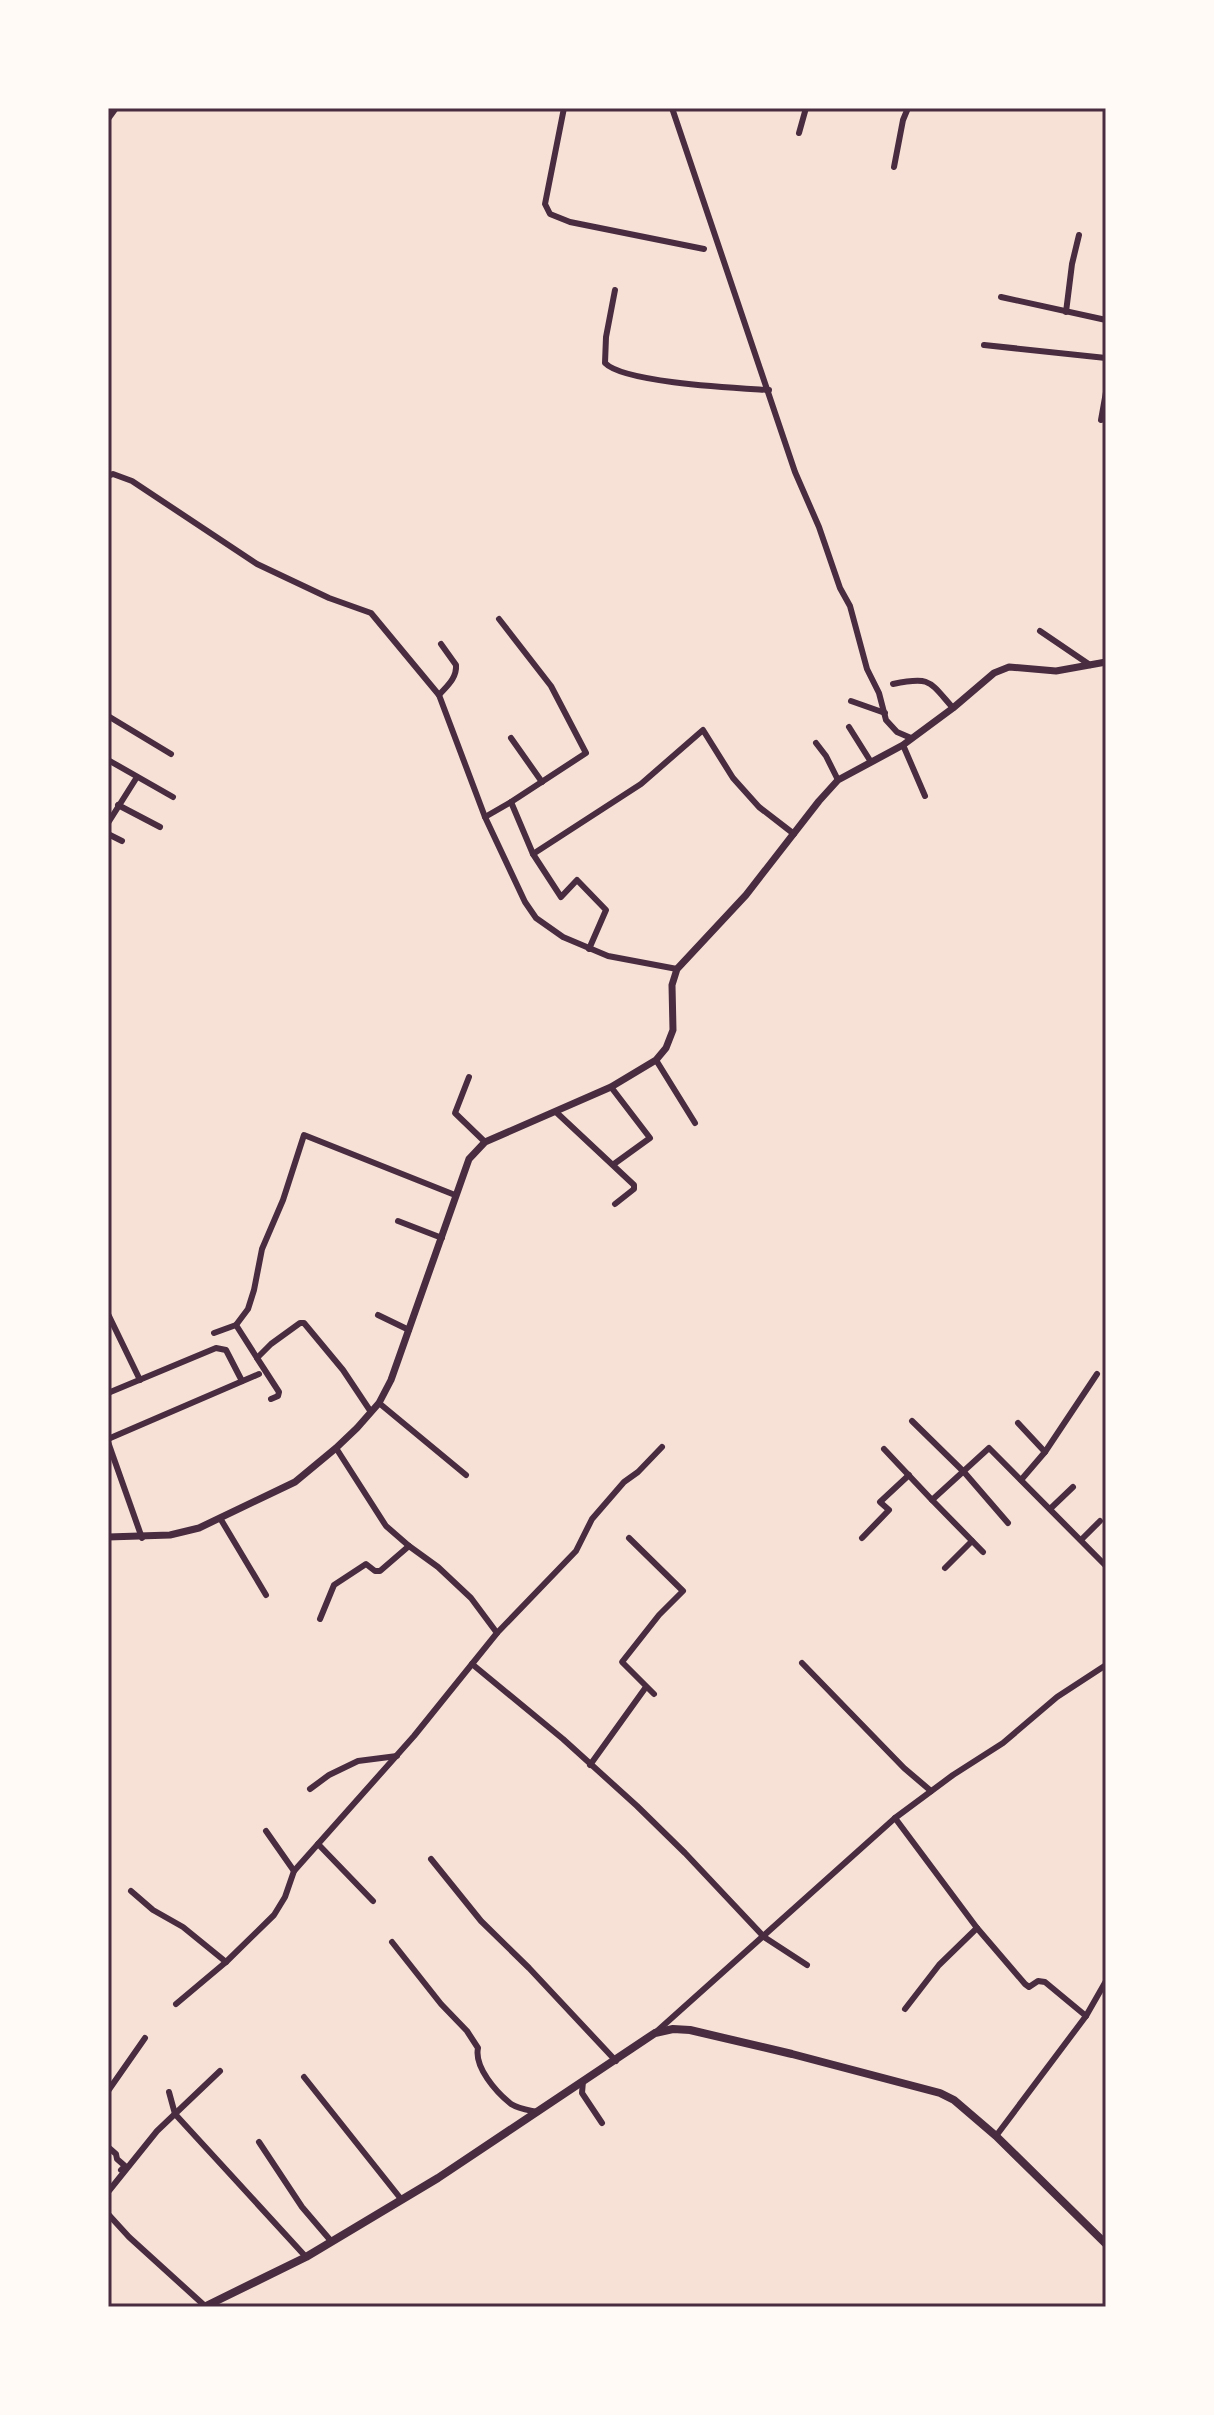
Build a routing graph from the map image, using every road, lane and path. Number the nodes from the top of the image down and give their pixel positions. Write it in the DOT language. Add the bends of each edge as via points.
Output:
graph roads {
  1 [pos="564,108"];
  2 [pos="672,108"];
  3 [pos="806,108"];
  4 [pos="908,108"];
  5 [pos="799,133"];
  6 [pos="894,167"];
  7 [pos="1079,235"];
  8 [pos="704,249"];
  9 [pos="615,290"];
  10 [pos="1001,297"];
  11 [pos="1066,312"];
  12 [pos="1106,320"];
  13 [pos="984,345"];
  14 [pos="1106,358"];
  15 [pos="769,390"];
  16 [pos="1106,392"];
  17 [pos="1101,420"];
  18 [pos="108,476"];
  19 [pos="499,619"];
  20 [pos="1040,631"];
  21 [pos="441,644"];
  22 [pos="1106,662"];
  23 [pos="1093,665"];
  24 [pos="893,684"];
  25 [pos="439,695"];
  26 [pos="851,701"];
  27 [pos="953,708"];
  28 [pos="885,713"];
  29 [pos="108,716"];
  30 [pos="849,727"];
  31 [pos="511,738"];
  32 [pos="911,738"];
  33 [pos="816,743"];
  34 [pos="903,745"];
  35 [pos="171,754"];
  36 [pos="108,760"];
  37 [pos="871,762"];
  38 [pos="137,777"];
  39 [pos="838,780"];
  40 [pos="542,782"];
  41 [pos="925,796"];
  42 [pos="173,797"];
  43 [pos="511,802"];
  44 [pos="118,805"];
  45 [pos="485,817"];
  46 [pos="108,823"];
  47 [pos="160,827"];
  48 [pos="108,834"];
  49 [pos="794,834"];
  50 [pos="122,841"];
  51 [pos="533,854"];
  52 [pos="589,949"];
  53 [pos="677,969"];
  54 [pos="656,1060"];
  55 [pos="469,1077"];
  56 [pos="611,1087"];
  57 [pos="556,1112"];
  58 [pos="695,1123"];
  59 [pos="485,1142"];
  60 [pos="614,1164"];
  61 [pos="455,1195"];
  62 [pos="615,1204"];
  63 [pos="398,1221"];
  64 [pos="442,1238"];
  65 [pos="108,1314"];
  66 [pos="378,1315"];
  67 [pos="236,1325"];
  68 [pos="409,1330"];
  69 [pos="214,1333"];
  70 [pos="257,1358"];
  71 [pos="259,1374"];
  72 [pos="1097,1374"];
  73 [pos="140,1380"];
  74 [pos="242,1381"];
  75 [pos="108,1393"];
  76 [pos="271,1399"];
  77 [pos="379,1403"];
  78 [pos="371,1412"];
  79 [pos="912,1421"];
  80 [pos="1018,1423"];
  81 [pos="108,1440"];
  82 [pos="662,1447"];
  83 [pos="336,1448"];
  84 [pos="884,1449"];
  85 [pos="1045,1452"];
  86 [pos="964,1472"];
  87 [pos="466,1475"];
  88 [pos="909,1475"];
  89 [pos="1021,1480"];
  90 [pos="1073,1487"];
  91 [pos="932,1500"];
  92 [pos="1050,1509"];
  93 [pos="220,1518"];
  94 [pos="1100,1521"];
  95 [pos="1008,1523"];
  96 [pos="108,1537"];
  97 [pos="142,1538"];
  98 [pos="629,1538"];
  99 [pos="862,1538"];
  100 [pos="1081,1540"];
  101 [pos="972,1541"];
  102 [pos="409,1546"];
  103 [pos="983,1552"];
  104 [pos="1106,1566"];
  105 [pos="945,1568"];
  106 [pos="266,1595"];
  107 [pos="320,1619"];
  108 [pos="497,1633"];
  109 [pos="802,1663"];
  110 [pos="472,1664"];
  111 [pos="1106,1665"];
  112 [pos="646,1687"];
  113 [pos="654,1694"];
  114 [pos="397,1756"];
  115 [pos="590,1765"];
  116 [pos="310,1789"];
  117 [pos="931,1791"];
  118 [pos="895,1818"];
  119 [pos="266,1831"];
  120 [pos="318,1844"];
  121 [pos="431,1859"];
  122 [pos="294,1871"];
  123 [pos="131,1891"];
  124 [pos="373,1901"];
  125 [pos="977,1928"];
  126 [pos="764,1937"];
  127 [pos="392,1942"];
  128 [pos="226,1962"];
  129 [pos="807,1965"];
  130 [pos="1106,1981"];
  131 [pos="176,2004"];
  132 [pos="905,2009"];
  133 [pos="1086,2016"];
  134 [pos="655,2033"];
  135 [pos="145,2038"];
  136 [pos="616,2061"];
  137 [pos="220,2071"];
  138 [pos="304,2077"];
  139 [pos="583,2081"];
  140 [pos="108,2091"];
  141 [pos="169,2092"];
  142 [pos="539,2112"];
  143 [pos="175,2114"];
  144 [pos="602,2123"];
  145 [pos="996,2136"];
  146 [pos="259,2142"];
  147 [pos="108,2147"];
  148 [pos="108,2190"];
  149 [pos="401,2199"];
  150 [pos="108,2214"];
  151 [pos="331,2241"];
  152 [pos="1106,2244"];
  153 [pos="306,2257"];
  154 [pos="205,2307"];
  1 -- 8 [label="street" via="545,204 550,214"];
  2 -- 15 [label="street"];
  3 -- 5 [label="street"];
  4 -- 6 [label="street"];
  7 -- 11 [label="street"];
  9 -- 15 [label="street" via="606,337 605,363 610,369 689,384"];
  10 -- 11 [label="street"];
  11 -- 12 [label="street"];
  13 -- 14 [label="street"];
  15 -- 28 [label="street"];
  16 -- 17 [label="street"];
  18 -- 25 [label="street" via="132,481 257,564 371,613"];
  19 -- 40 [label="street" via="551,686 586,753"];
  20 -- 23 [label="street"];
  21 -- 25 [label="street" via="457,669"];
  22 -- 23 [label="street"];
  23 -- 27 [label="street" via="1056,671 1009,667 994,673"];
  24 -- 27 [label="street" via="929,681"];
  25 -- 45 [label="street"];
  26 -- 28 [label="street"];
  27 -- 32 [label="street"];
  28 -- 32 [label="street" via="897,732"];
  29 -- 35 [label="street"];
  30 -- 37 [label="street"];
  31 -- 40 [label="street"];
  32 -- 34 [label="street"];
  33 -- 39 [label="street"];
  34 -- 37 [label="street"];
  34 -- 41 [label="street"];
  36 -- 38 [label="street"];
  37 -- 39 [label="street"];
  38 -- 42 [label="street"];
  38 -- 44 [label="street"];
  39 -- 49 [label="street"];
  40 -- 43 [label="street"];
  43 -- 45 [label="street"];
  43 -- 51 [label="street"];
  44 -- 46 [label="street"];
  44 -- 47 [label="street"];
  45 -- 52 [label="street" via="536,918"];
  48 -- 50 [label="street"];
  49 -- 51 [label="street" via="733,778 703,730 641,784"];
  49 -- 53 [label="street"];
  51 -- 52 [label="street" via="561,897 577,880 606,910"];
  52 -- 53 [label="street"];
  53 -- 54 [label="street" via="673,1030"];
  54 -- 56 [label="street"];
  54 -- 58 [label="street"];
  55 -- 59 [label="street" via="455,1113"];
  56 -- 57 [label="street"];
  56 -- 60 [label="street" via="650,1138"];
  57 -- 59 [label="street"];
  57 -- 60 [label="street"];
  59 -- 61 [label="street" via="469,1159"];
  60 -- 62 [label="street" via="635,1187"];
  61 -- 64 [label="street"];
  61 -- 67 [label="street" via="304,1135 262,1249 251,1301"];
  63 -- 64 [label="street"];
  64 -- 68 [label="street"];
  65 -- 73 [label="street"];
  66 -- 68 [label="street"];
  67 -- 69 [label="street"];
  67 -- 70 [label="street"];
  68 -- 77 [label="street"];
  70 -- 76 [label="street" via="279,1392"];
  70 -- 78 [label="street" via="304,1323"];
  71 -- 74 [label="street"];
  72 -- 85 [label="street"];
  73 -- 74 [label="street" via="216,1348 226,1350"];
  73 -- 75 [label="street"];
  74 -- 81 [label="street"];
  77 -- 78 [label="street"];
  77 -- 87 [label="street"];
  78 -- 83 [label="street"];
  79 -- 86 [label="street"];
  80 -- 85 [label="street"];
  81 -- 97 [label="street"];
  82 -- 108 [label="street" via="624,1482 592,1519 576,1551"];
  83 -- 93 [label="street" via="295,1482"];
  83 -- 102 [label="street" via="386,1526"];
  84 -- 88 [label="street"];
  85 -- 89 [label="street"];
  86 -- 89 [label="street" via="989,1448"];
  86 -- 91 [label="street"];
  86 -- 95 [label="street"];
  88 -- 91 [label="street"];
  88 -- 99 [label="street" via="880,1502 889,1510"];
  89 -- 92 [label="street"];
  90 -- 92 [label="street"];
  91 -- 101 [label="street"];
  92 -- 100 [label="street"];
  93 -- 97 [label="street" via="199,1528"];
  93 -- 106 [label="street"];
  94 -- 100 [label="street"];
  96 -- 97 [label="street"];
  98 -- 112 [label="street" via="683,1591 622,1662"];
  100 -- 104 [label="street"];
  101 -- 103 [label="street"];
  101 -- 105 [label="street"];
  102 -- 107 [label="street" via="380,1571 366,1564 336,1583"];
  102 -- 108 [label="street" via="471,1598"];
  108 -- 110 [label="street"];
  109 -- 117 [label="street"];
  110 -- 114 [label="street"];
  110 -- 115 [label="street"];
  111 -- 117 [label="street"];
  112 -- 113 [label="street"];
  112 -- 115 [label="street"];
  114 -- 116 [label="street" via="358,1761"];
  114 -- 120 [label="street"];
  115 -- 126 [label="street" via="685,1853"];
  117 -- 118 [label="street"];
  118 -- 125 [label="street"];
  118 -- 126 [label="street"];
  119 -- 122 [label="street"];
  120 -- 122 [label="street"];
  120 -- 124 [label="street"];
  121 -- 136 [label="street" via="481,1921"];
  122 -- 128 [label="street" via="274,1915"];
  123 -- 128 [label="street"];
  125 -- 132 [label="street"];
  125 -- 133 [label="street" via="1025,1984 1045,1982"];
  126 -- 129 [label="street"];
  126 -- 134 [label="street"];
  127 -- 142 [label="street" via="470,2035 479,2064 498,2090 514,2106"];
  128 -- 131 [label="street"];
  130 -- 133 [label="street"];
  133 -- 145 [label="street"];
  134 -- 136 [label="main road"];
  134 -- 145 [label="main road" via="690,2030 918,2086 954,2100"];
  135 -- 140 [label="street"];
  136 -- 139 [label="main road"];
  137 -- 143 [label="street"];
  138 -- 149 [label="street"];
  139 -- 142 [label="main road"];
  139 -- 144 [label="street" via="582,2093"];
  141 -- 143 [label="street"];
  142 -- 149 [label="main road"];
  143 -- 148 [label="street"];
  143 -- 153 [label="street"];
  145 -- 152 [label="main road"];
  146 -- 151 [label="street"];
  147 -- 148 [label="street" via="125,2166"];
  149 -- 151 [label="main road"];
  150 -- 154 [label="street"];
  151 -- 153 [label="main road"];
  153 -- 154 [label="main road"];
}
